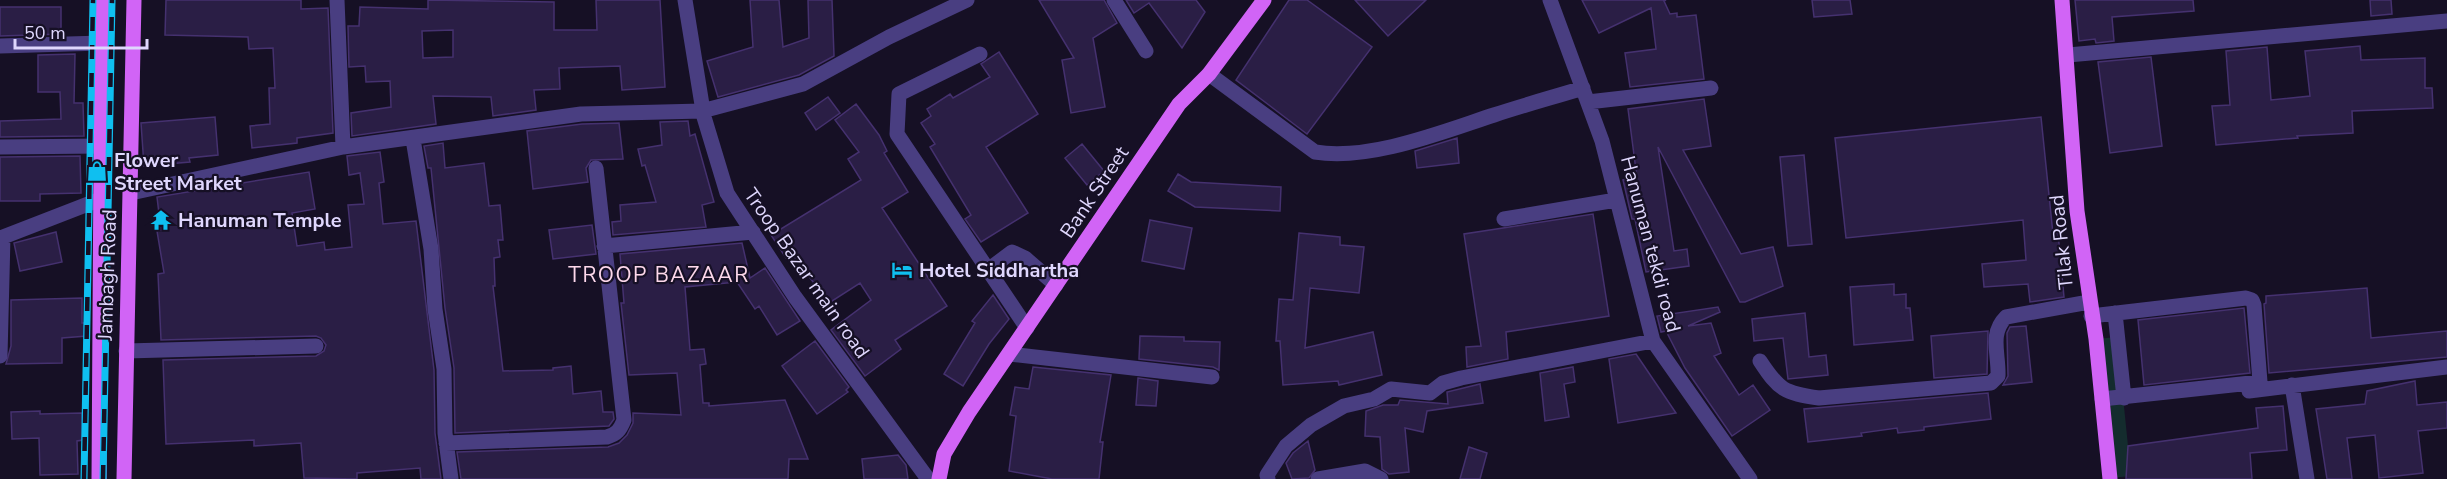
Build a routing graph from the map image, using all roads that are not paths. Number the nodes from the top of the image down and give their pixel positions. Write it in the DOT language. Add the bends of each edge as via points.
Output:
graph roads {
  1 [pos="102,0"];
  2 [pos="134,0"];
  3 [pos="337,0"];
  4 [pos="685,0"];
  5 [pos="1114,0"];
  6 [pos="1264,0"];
  7 [pos="2062,0"];
  8 [pos="962,2"];
  9 [pos="1554,2"];
  10 [pos="2447,21"];
  11 [pos="102,43"];
  12 [pos="0,46"];
  13 [pos="1146,51"];
  14 [pos="980,54"];
  15 [pos="2068,55"];
  16 [pos="1209,74"];
  17 [pos="1711,88"];
  18 [pos="1586,95"];
  19 [pos="702,111"];
  20 [pos="412,139"];
  21 [pos="102,146"];
  22 [pos="0,147"];
  23 [pos="343,147"];
  24 [pos="596,168"];
  25 [pos="131,193"];
  26 [pos="102,199"];
  27 [pos="1616,200"];
  28 [pos="1504,219"];
  29 [pos="753,232"];
  30 [pos="1,238"];
  31 [pos="604,246"];
  32 [pos="988,270"];
  33 [pos="1056,285"];
  34 [pos="2090,309"];
  35 [pos="2115,313"];
  36 [pos="1027,328"];
  37 [pos="1653,341"];
  38 [pos="316,346"];
  39 [pos="126,351"];
  40 [pos="1009,354"];
  41 [pos="0,356"];
  42 [pos="1760,361"];
  43 [pos="2447,367"];
  44 [pos="1212,377"];
  45 [pos="2292,386"];
  46 [pos="2124,398"];
  47 [pos="2102,404"];
  48 [pos="446,443"];
  49 [pos="1269,478"];
  50 [pos="99,479"];
  51 [pos="124,479"];
  52 [pos="451,479"];
  53 [pos="928,479"];
  54 [pos="939,479"];
  55 [pos="1318,479"];
  56 [pos="1381,479"];
  57 [pos="1750,479"];
  58 [pos="2110,479"];
  59 [pos="2307,479"];
  1 -- 11 [label="main road"];
  2 -- 25 [label="main road, Jambagh Road"];
  3 -- 23 [label="street"];
  4 -- 19 [label="street, Troop Bazar main road"];
  5 -- 13 [label="street"];
  6 -- 16 [label="main road, Bank Street"];
  7 -- 15 [label="main road, Tilak Road"];
  8 -- 19 [label="street" via="803,84"];
  9 -- 18 [label="street, Hanuman tekdi road"];
  10 -- 15 [label="street"];
  11 -- 12 [label="street"];
  11 -- 21 [label="main road"];
  14 -- 32 [label="street" via="899,94 897,134"];
  15 -- 34 [label="main road, Tilak Road" via="2077,211"];
  16 -- 18 [label="street" via="1315,152 1329,154 1354,152"];
  16 -- 33 [label="main road, Bank Street" via="1179,104"];
  17 -- 18 [label="street"];
  18 -- 27 [label="street, Hanuman tekdi road"];
  19 -- 20 [label="street" via="581,114"];
  19 -- 29 [label="street, Troop Bazar main road" via="727,193"];
  20 -- 23 [label="street"];
  20 -- 48 [label="street" via="444,369"];
  21 -- 22 [label="street"];
  21 -- 26 [label="main road"];
  23 -- 25 [label="street"];
  24 -- 31 [label="street"];
  25 -- 39 [label="main road, Jambagh Road"];
  26 -- 30 [label="street"];
  26 -- 50 [label="main road"];
  27 -- 28 [label="street"];
  27 -- 37 [label="street, Hanuman tekdi road"];
  29 -- 31 [label="street"];
  29 -- 53 [label="street, Troop Bazar main road" via="795,297"];
  30 -- 41 [label="street"];
  31 -- 48 [label="street" via="624,420 621,429 607,437"];
  32 -- 33 [label="street" via="1012,252"];
  32 -- 36 [label="street"];
  33 -- 36 [label="main road, Bank Street"];
  34 -- 35 [label="street"];
  34 -- 42 [label="street" via="2006,317 1995,335 1998,376 1991,383 1819,398 1796,395 1776,385"];
  34 -- 47 [label="main road, Tilak Road"];
  35 -- 46 [label="street"];
  35 -- 46 [label="street" via="2252,300 2262,377 2256,383"];
  36 -- 40 [label="main road, Bank Street"];
  37 -- 49 [label="street" via="1461,378 1443,383 1430,393 1391,389 1374,399 1344,406 1311,425 1286,446"];
  37 -- 57 [label="street, Hanuman tekdi road"];
  38 -- 39 [label="street"];
  39 -- 51 [label="main road, Jambagh Road"];
  40 -- 44 [label="street"];
  40 -- 54 [label="main road, Bank Street" via="944,454"];
  43 -- 45 [label="street"];
  45 -- 47 [label="street"];
  45 -- 59 [label="street"];
  46 -- 47 [label="street"];
  47 -- 58 [label="main road, Tilak Road"];
  48 -- 52 [label="street"];
  55 -- 56 [label="street" via="1365,471"];
}
